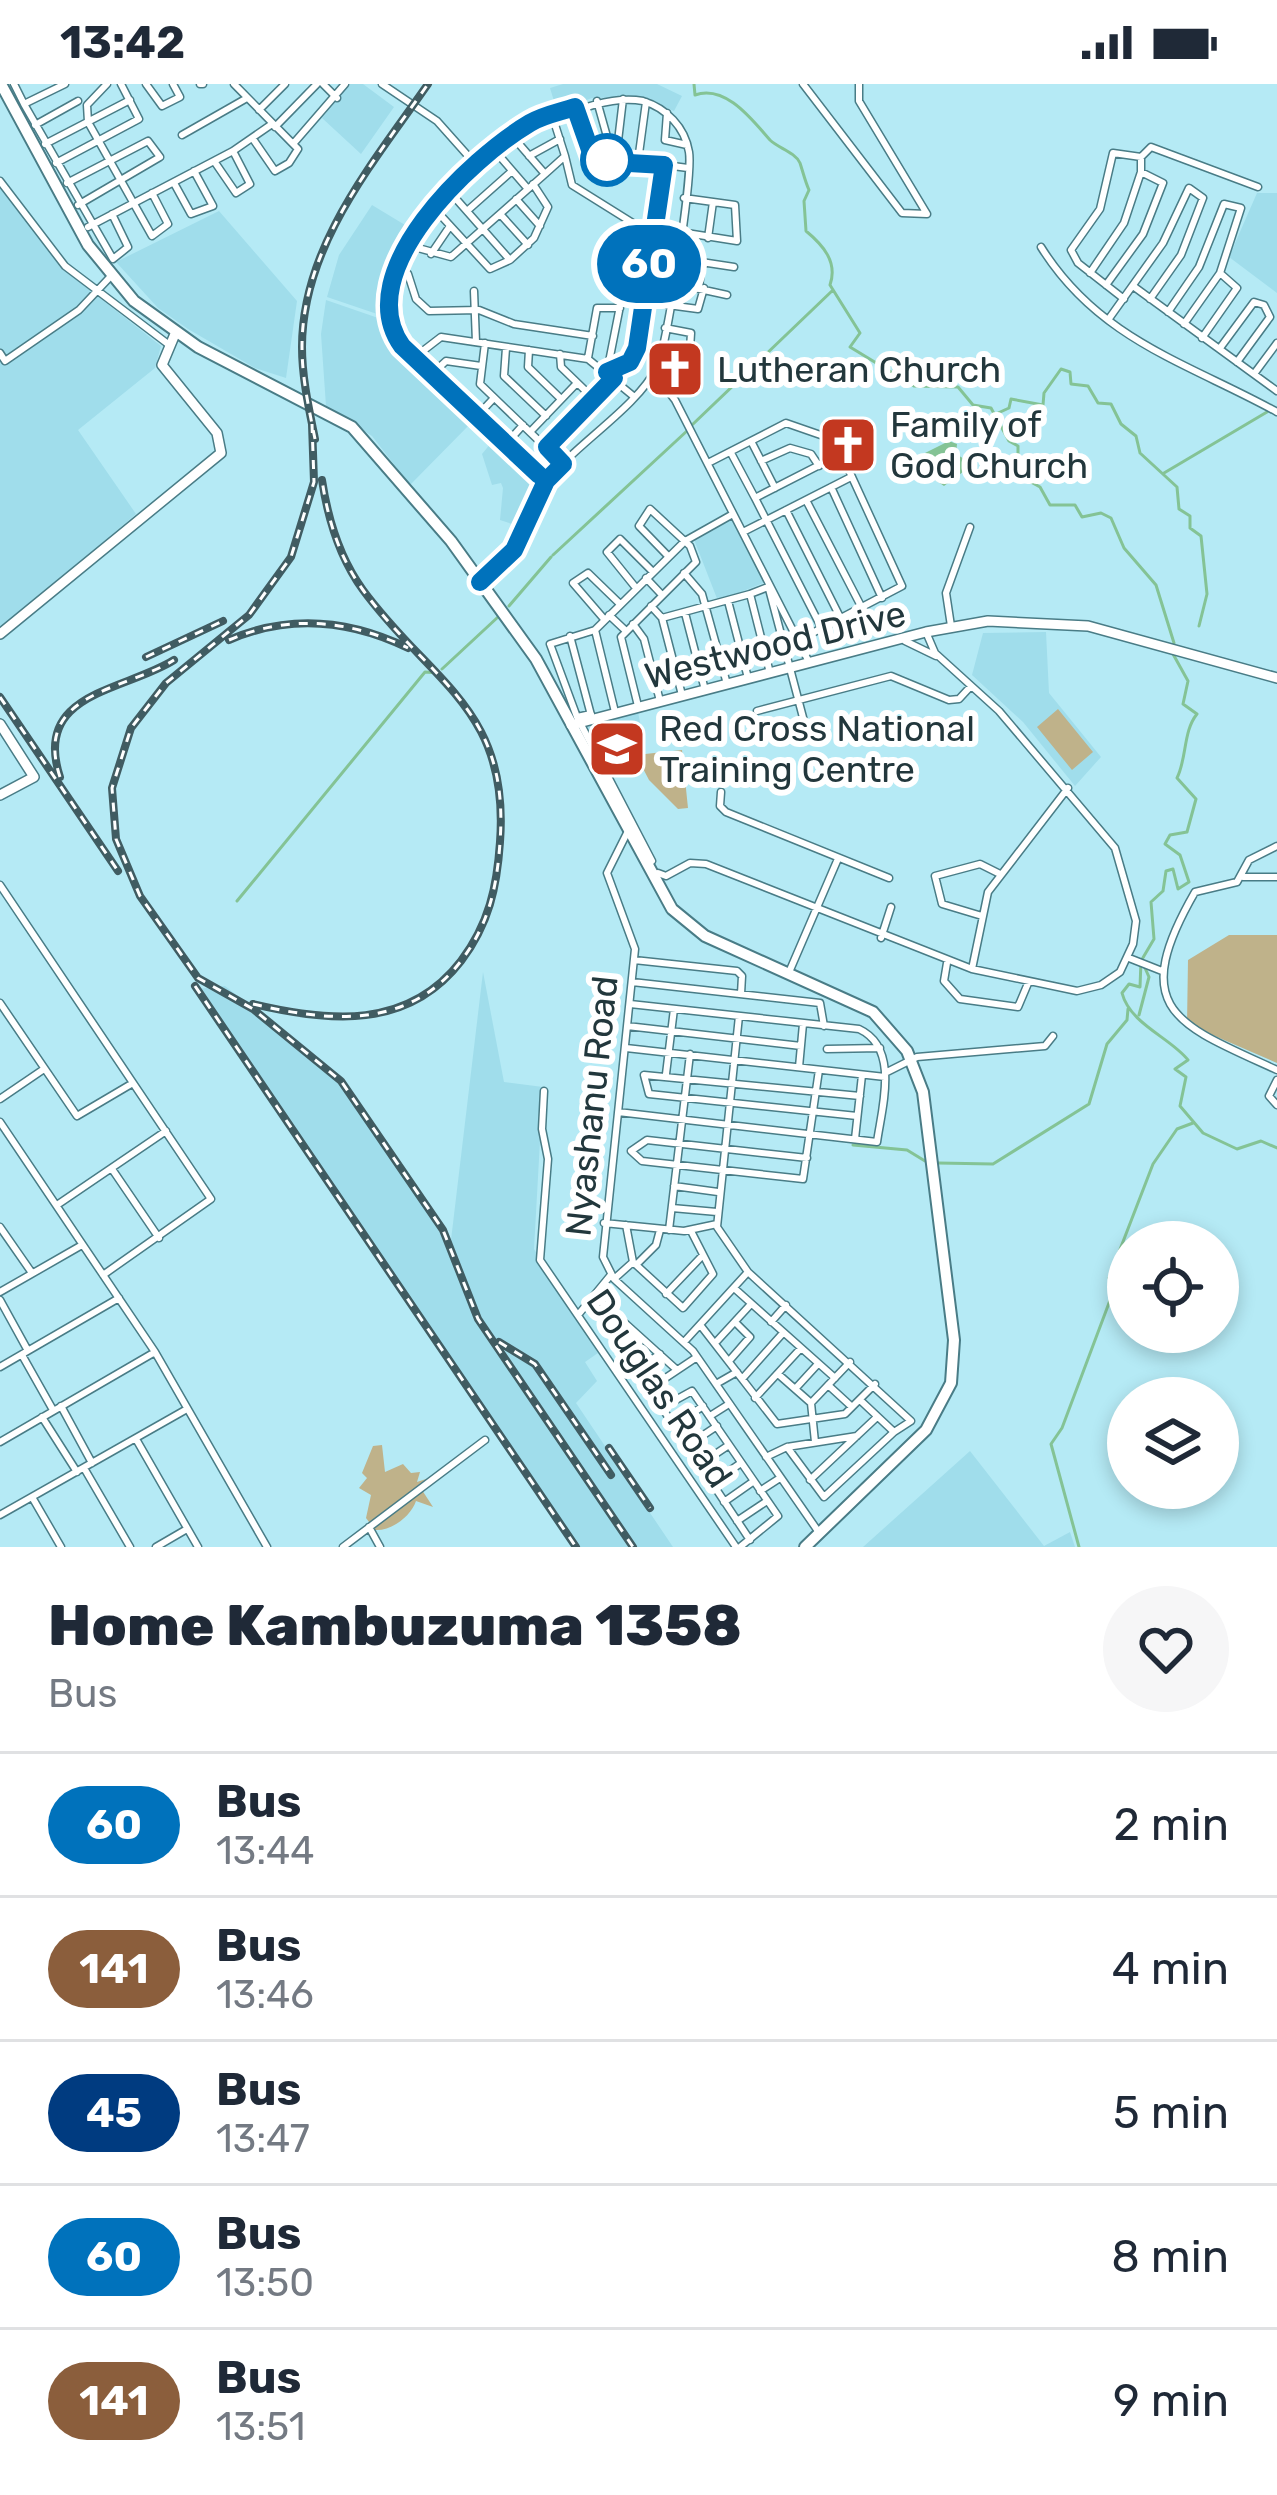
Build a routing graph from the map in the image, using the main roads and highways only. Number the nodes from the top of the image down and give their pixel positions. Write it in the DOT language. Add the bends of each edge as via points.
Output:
graph roads {
  1 [pos="1,84"];
  2 [pos="803,1547"];
  1 -- 2 [label="main road" via="111,276 171,339 352,427 480,582 576,721 627,832 686,922 873,1012 912,1060 928,1116 954,1366 933,1422"];
}
